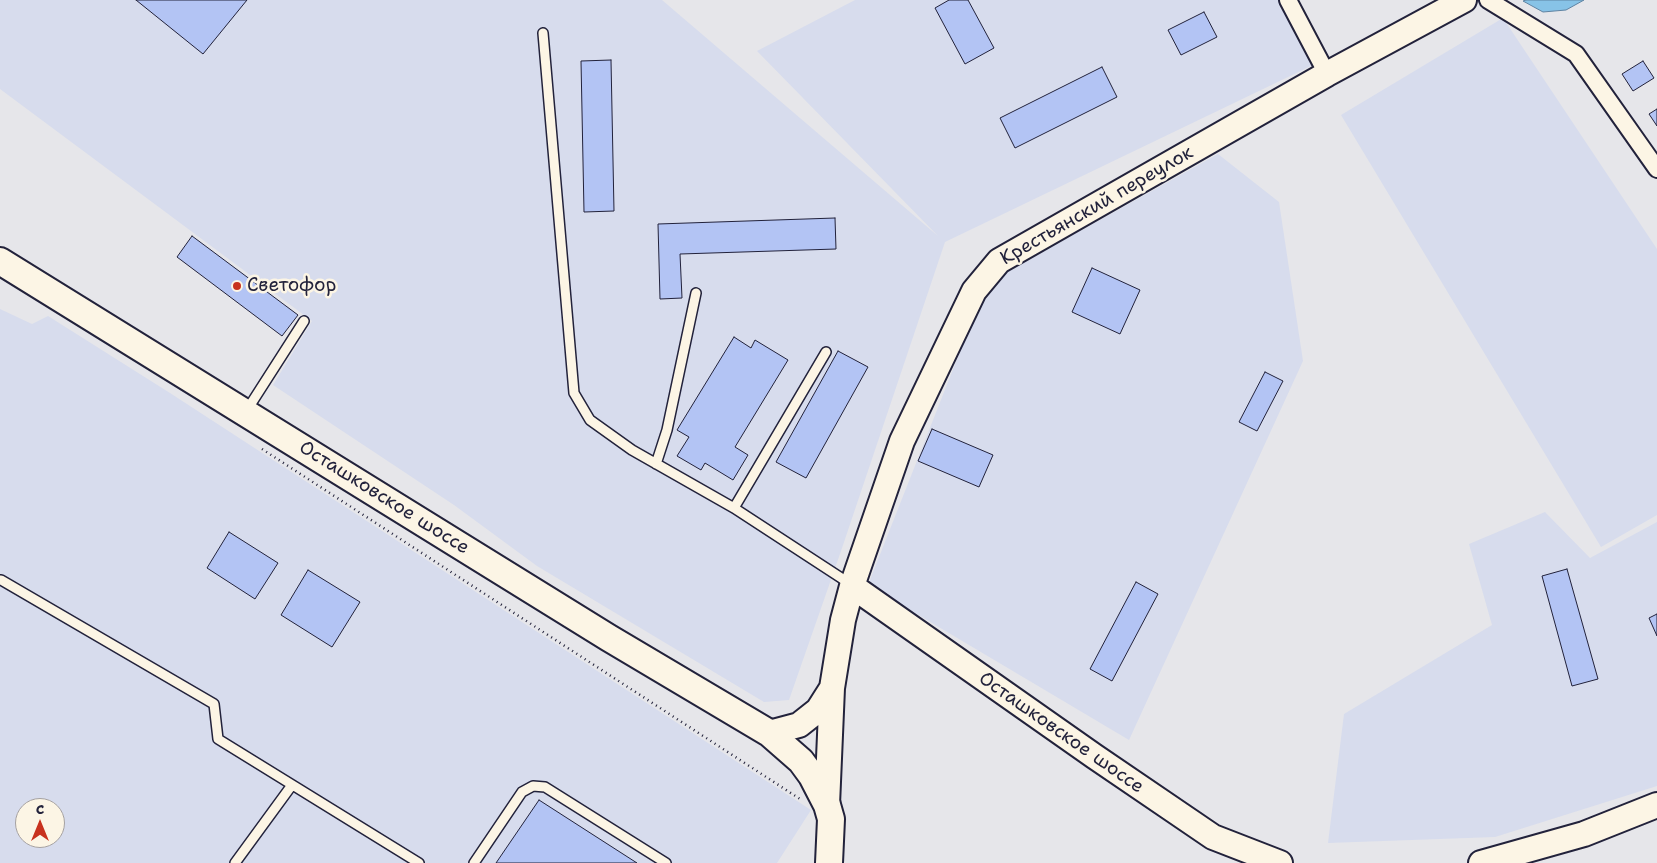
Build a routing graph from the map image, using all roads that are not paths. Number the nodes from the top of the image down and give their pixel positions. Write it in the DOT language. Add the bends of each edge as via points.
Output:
graph roads {
  1 [pos="1288,0"];
  2 [pos="1464,0"];
  3 [pos="1488,0"];
  4 [pos="543,33"];
  5 [pos="1327,74"];
  6 [pos="1657,169"];
  7 [pos="0,261"];
  8 [pos="696,293"];
  9 [pos="304,321"];
  10 [pos="826,352"];
  11 [pos="246,413"];
  12 [pos="656,464"];
  13 [pos="734,508"];
  14 [pos="1,580"];
  15 [pos="852,586"];
  16 [pos="832,688"];
  17 [pos="769,733"];
  18 [pos="292,785"];
  19 [pos="1657,805"];
  20 [pos="829,812"];
  21 [pos="235,863"];
  22 [pos="419,863"];
  23 [pos="474,863"];
  24 [pos="666,863"];
  25 [pos="829,863"];
  26 [pos="1280,863"];
  27 [pos="1481,863"];
  1 -- 5 [label="street"];
  2 -- 5 [label="street, Крестьянский переулок"];
  3 -- 6 [label="street" via="1576,54"];
  4 -- 12 [label="lane" via="574,393 590,420"];
  5 -- 15 [label="street, Крестьянский переулок" via="999,261 974,291 902,441"];
  7 -- 11 [label="main road, Осташковское шоссе"];
  8 -- 12 [label="lane" via="667,430"];
  9 -- 11 [label="lane"];
  10 -- 13 [label="lane"];
  11 -- 17 [label="main road, Осташковское шоссе"];
  12 -- 13 [label="lane"];
  13 -- 15 [label="lane"];
  14 -- 18 [label="lane" via="214,704 218,739"];
  15 -- 16 [label="street, Крестьянский переулок"];
  15 -- 26 [label="street, Осташковское шоссе" via="1213,837"];
  16 -- 17 [label="street" via="818,710 799,725"];
  16 -- 20 [label="street, Крестьянский переулок"];
  17 -- 20 [label="main road, Осташковское шоссе" via="801,761"];
  18 -- 21 [label="lane"];
  18 -- 22 [label="lane"];
  19 -- 27 [label="street" via="1584,834"];
  20 -- 25 [label="main road"];
  23 -- 24 [label="lane" via="522,792 533,786 545,787"];
}
